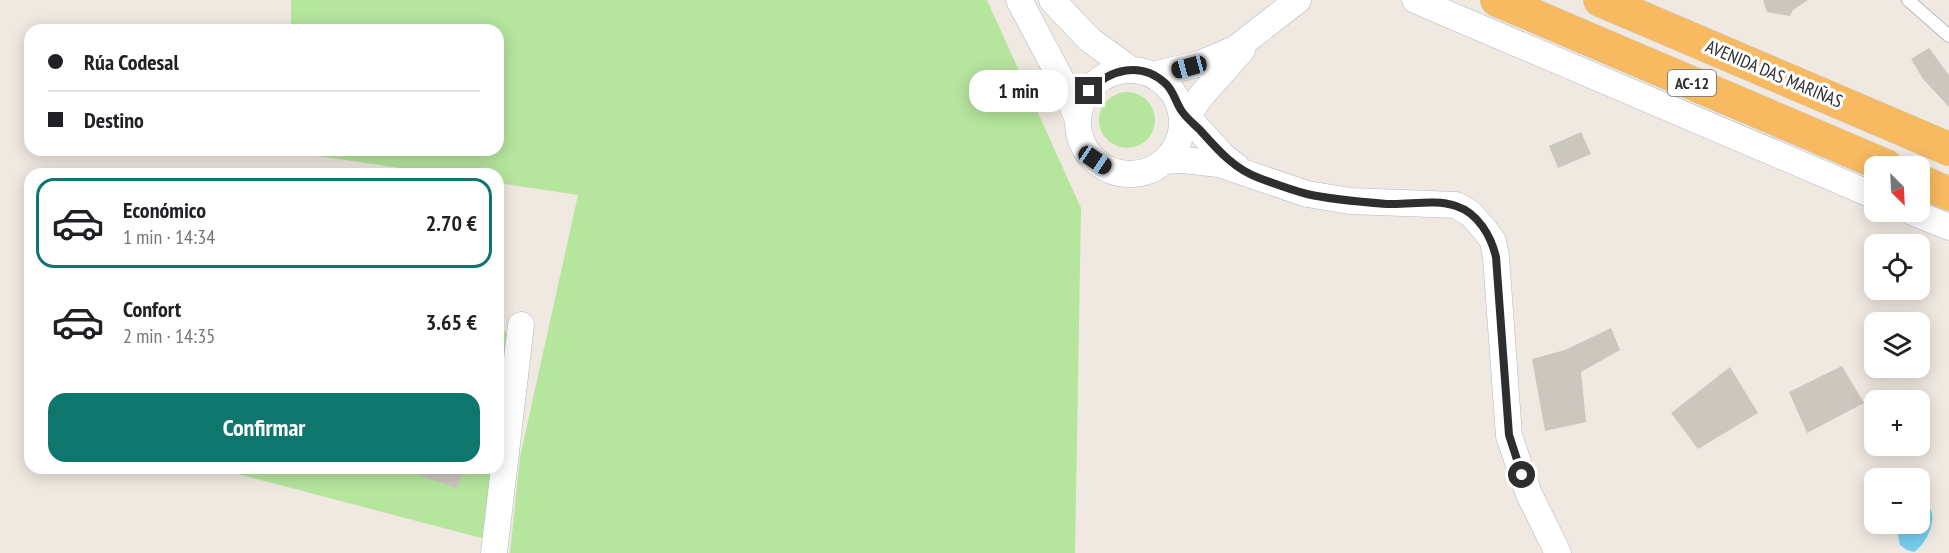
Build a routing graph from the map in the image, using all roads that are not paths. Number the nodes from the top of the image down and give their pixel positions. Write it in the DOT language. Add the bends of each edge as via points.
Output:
graph roads {
  1 [pos="1019,0"];
  2 [pos="1052,0"];
  3 [pos="1298,0"];
  4 [pos="1415,0"];
  5 [pos="1497,0"];
  6 [pos="1600,0"];
  7 [pos="1908,0"];
  8 [pos="1257,33"];
  9 [pos="1949,36"];
  10 [pos="1142,72"];
  11 [pos="1184,117"];
  12 [pos="1078,120"];
  13 [pos="1949,148"];
  14 [pos="1864,157"];
  15 [pos="1164,161"];
  16 [pos="1245,173"];
  17 [pos="1930,185"];
  18 [pos="1864,191"];
  19 [pos="1949,194"];
  20 [pos="1930,219"];
  21 [pos="1949,227"];
  22 [pos="521,325"];
  23 [pos="504,469"];
  24 [pos="503,474"];
  25 [pos="494,553"];
  26 [pos="1558,553"];
  1 -- 12 [label="street"];
  2 -- 10 [label="street" via="1090,40"];
  3 -- 8 [label="street"];
  4 -- 18 [label="street"];
  5 -- 14 [label="highway, AC-12"];
  6 -- 13 [label="highway, AVENIDA DAS MARIÑAS / AC-12"];
  7 -- 9 [label="lane"];
  8 -- 10 [label="street" via="1235,49 1202,63"];
  8 -- 11 [label="street"];
  10 -- 11 [label="street" via="1165,83 1176,96"];
  10 -- 12 [label="street" via="1114,72 1100,79 1081,105"];
  11 -- 15 [label="street" via="1180,138"];
  11 -- 16 [label="street"];
  12 -- 15 [label="street" via="1086,149 1108,169 1137,173"];
  15 -- 16 [label="street" via="1200,161"];
  16 -- 26 [label="street" via="1307,194 1391,204 1456,205 1484,229 1496,257 1509,435 1529,494"];
  17 -- 19 [label="highway"];
  20 -- 21 [label="street"];
  22 -- 23 [label="street"];
  24 -- 25 [label="street"];
}
